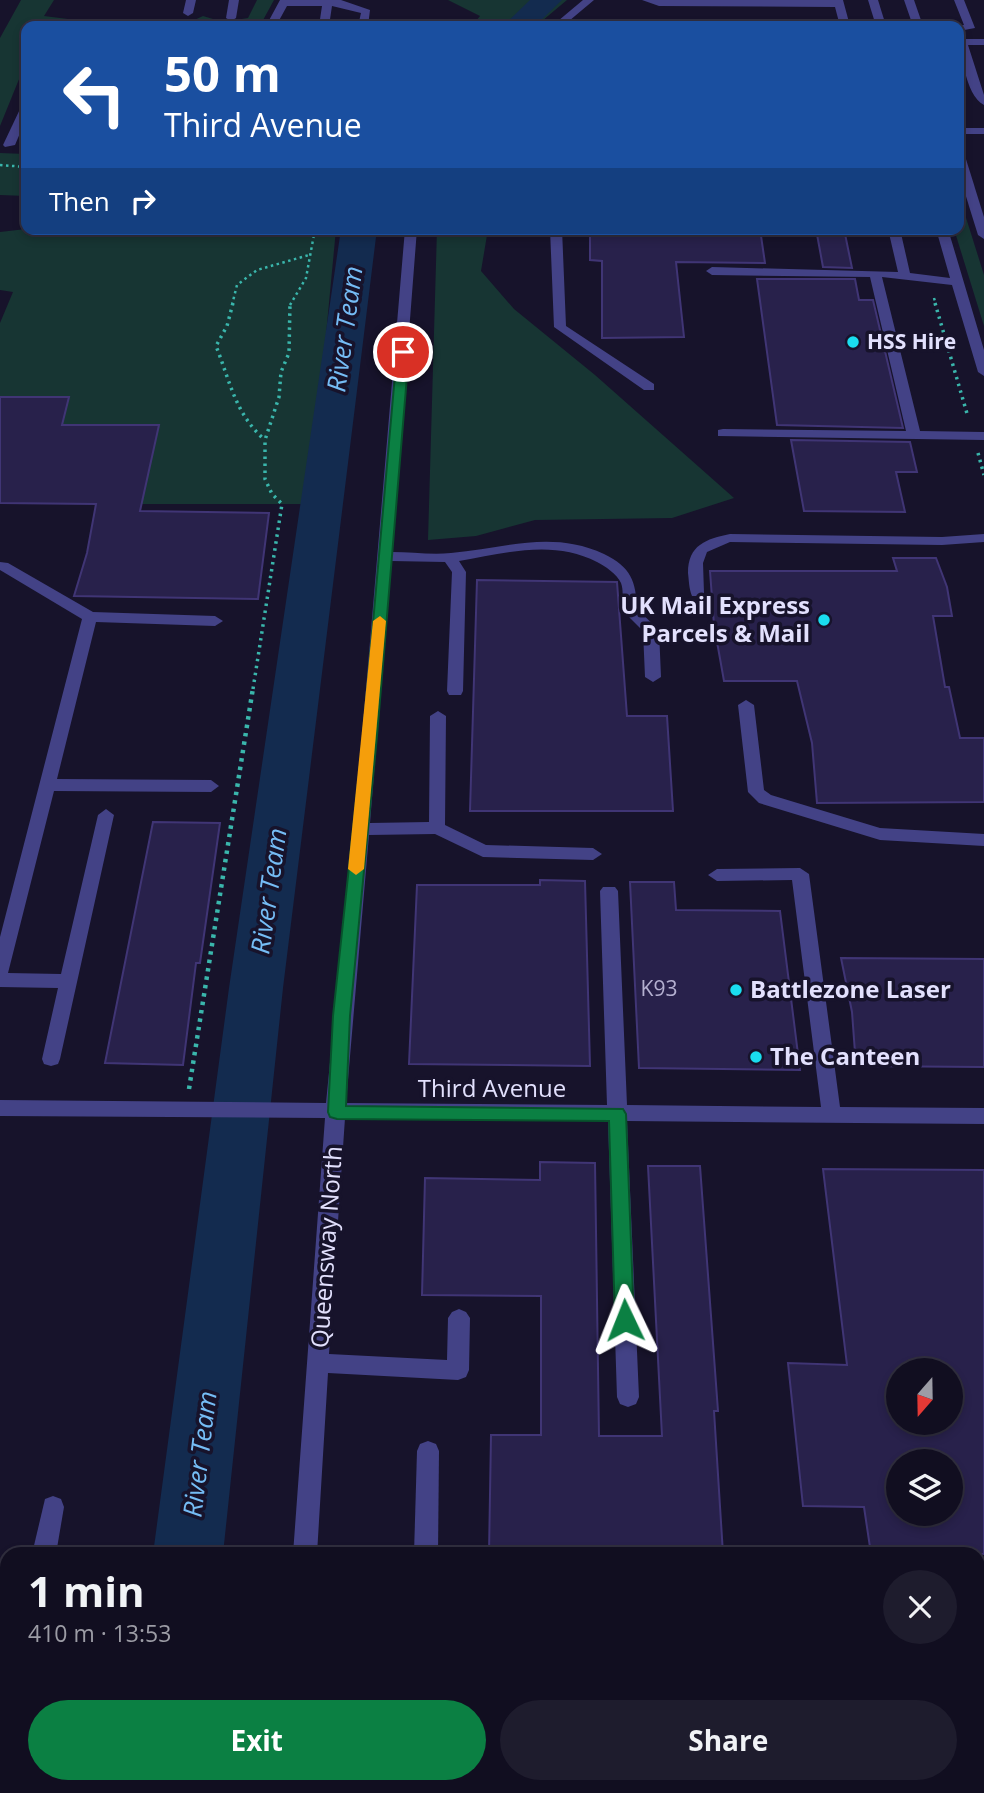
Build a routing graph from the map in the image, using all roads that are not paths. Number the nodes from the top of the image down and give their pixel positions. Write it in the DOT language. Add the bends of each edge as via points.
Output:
graph roads {
  1 [pos="191,0"];
  2 [pos="234,0"];
  3 [pos="589,0"];
  4 [pos="647,0"];
  5 [pos="873,0"];
  6 [pos="909,0"];
  7 [pos="959,0"];
  8 [pos="284,1"];
  9 [pos="839,2"];
  10 [pos="327,3"];
  11 [pos="188,13"];
  12 [pos="231,18"];
  13 [pos="274,21"];
  14 [pos="325,21"];
  15 [pos="364,21"];
  16 [pos="563,21"];
  17 [pos="844,21"];
  18 [pos="879,21"];
  19 [pos="916,21"];
  20 [pos="963,21"];
  21 [pos="964,28"];
  22 [pos="984,28"];
  23 [pos="964,39"];
  24 [pos="984,42"];
  25 [pos="964,50"];
  26 [pos="984,102"];
  27 [pos="21,118"];
  28 [pos="964,131"];
  29 [pos="984,131"];
  30 [pos="9,145"];
  31 [pos="964,184"];
  32 [pos="411,235"];
  33 [pos="556,235"];
  34 [pos="895,235"];
  35 [pos="945,235"];
  36 [pos="984,236"];
  37 [pos="712,271"];
  38 [pos="875,273"];
  39 [pos="905,278"];
  40 [pos="957,282"];
  41 [pos="984,372"];
  42 [pos="649,387"];
  43 [pos="723,433"];
  44 [pos="914,435"];
  45 [pos="979,435"];
  46 [pos="984,538"];
  47 [pos="385,556"];
  48 [pos="450,558"];
  49 [pos="3,566"];
  50 [pos="698,593"];
  51 [pos="90,617"];
  52 [pos="215,621"];
  53 [pos="653,677"];
  54 [pos="454,691"];
  55 [pos="746,705"];
  56 [pos="438,716"];
  57 [pos="47,785"];
  58 [pos="211,786"];
  59 [pos="106,815"];
  60 [pos="437,828"];
  61 [pos="360,829"];
  62 [pos="984,840"];
  63 [pos="593,854"];
  64 [pos="717,875"];
  65 [pos="609,891"];
  66 [pos="0,972"];
  67 [pos="0,980"];
  68 [pos="68,981"];
  69 [pos="51,1059"];
  70 [pos="0,1108"];
  71 [pos="337,1112"];
  72 [pos="617,1114"];
  73 [pos="832,1116"];
  74 [pos="984,1116"];
  75 [pos="459,1318"];
  76 [pos="319,1363"];
  77 [pos="628,1397"];
  78 [pos="428,1451"];
  79 [pos="53,1507"];
  80 [pos="45,1547"];
  81 [pos="306,1547"];
  82 [pos="426,1547"];
  1 -- 11 [label="street"];
  2 -- 12 [label="street"];
  3 -- 16 [label="street"];
  4 -- 9 [label="street"];
  5 -- 18 [label="street"];
  6 -- 19 [label="street"];
  7 -- 20 [label="street"];
  8 -- 10 [label="street"];
  8 -- 13 [label="street"];
  9 -- 17 [label="street"];
  10 -- 14 [label="street"];
  10 -- 15 [label="street" via="366,12"];
  21 -- 22 [label="street"];
  23 -- 24 [label="street"];
  25 -- 26 [label="street"];
  27 -- 30 [label="street"];
  28 -- 29 [label="street"];
  31 -- 36 [label="street"];
  32 -- 47 [label="street, Queensway North"];
  33 -- 42 [label="street" via="560,327"];
  34 -- 39 [label="street"];
  35 -- 40 [label="street"];
  37 -- 38 [label="street"];
  38 -- 39 [label="street"];
  38 -- 44 [label="street"];
  39 -- 40 [label="street"];
  40 -- 41 [label="street"];
  43 -- 44 [label="street"];
  44 -- 45 [label="street"];
  46 -- 50 [label="street" via="713,541 701,548 695,559"];
  47 -- 48 [label="street"];
  47 -- 61 [label="street, Queensway North"];
  48 -- 53 [label="street" via="551,543 590,552 616,567 628,584 630,610 651,630"];
  48 -- 54 [label="street" via="459,572"];
  49 -- 51 [label="street"];
  51 -- 52 [label="street"];
  51 -- 57 [label="street"];
  55 -- 62 [label="street" via="756,792 765,799 880,834"];
  56 -- 60 [label="street"];
  57 -- 58 [label="street"];
  57 -- 66 [label="street"];
  59 -- 68 [label="street"];
  60 -- 61 [label="street"];
  60 -- 63 [label="street" via="483,851"];
  61 -- 71 [label="street, Queensway North"];
  64 -- 73 [label="street" via="800,874"];
  65 -- 72 [label="street"];
  67 -- 68 [label="street"];
  68 -- 69 [label="street"];
  70 -- 71 [label="street, Third Avenue"];
  71 -- 72 [label="street, Third Avenue"];
  71 -- 76 [label="street, Queensway North"];
  72 -- 73 [label="street, Third Avenue"];
  72 -- 77 [label="street"];
  73 -- 74 [label="street, Third Avenue"];
  75 -- 76 [label="street" via="458,1370"];
  76 -- 81 [label="street, Queensway North"];
  78 -- 82 [label="street"];
  79 -- 80 [label="street"];
}
